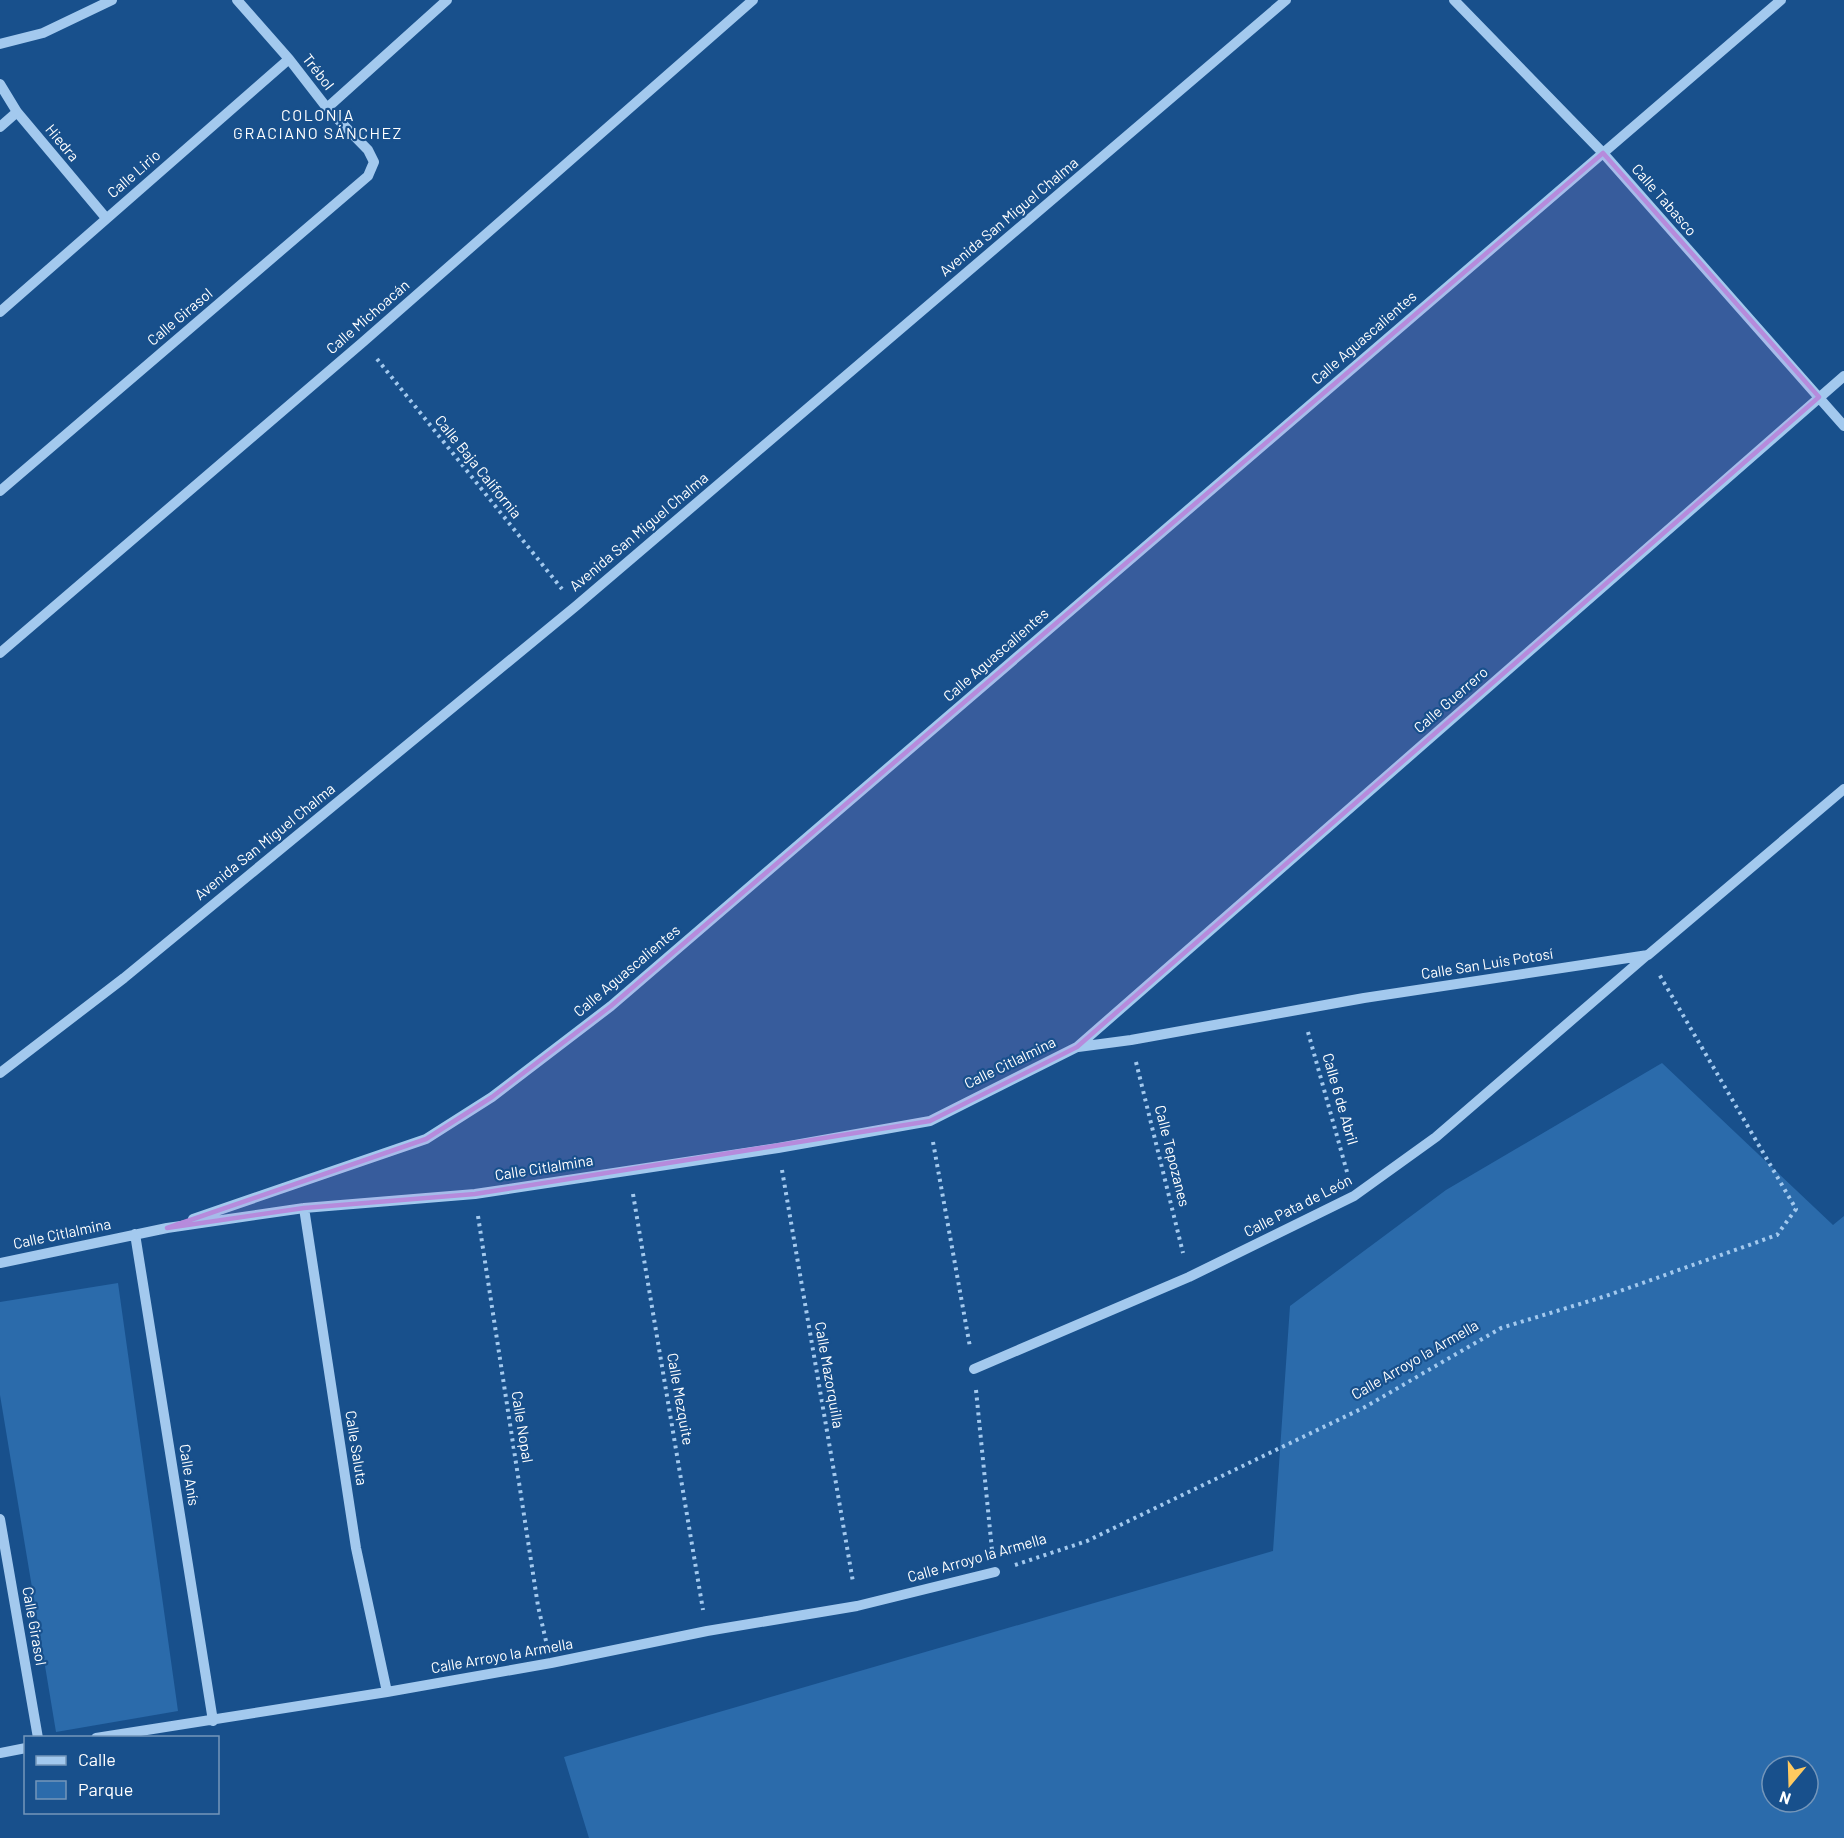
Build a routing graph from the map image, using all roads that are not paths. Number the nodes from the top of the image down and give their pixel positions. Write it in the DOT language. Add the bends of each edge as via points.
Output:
graph roads {
  1 [pos="112,0"];
  2 [pos="237,0"];
  3 [pos="447,0"];
  4 [pos="753,0"];
  5 [pos="1286,0"];
  6 [pos="1454,0"];
  7 [pos="1781,0"];
  8 [pos="0,44"];
  9 [pos="289,59"];
  10 [pos="0,84"];
  11 [pos="327,108"];
  12 [pos="17,112"];
  13 [pos="0,127"];
  14 [pos="1603,153"];
  15 [pos="374,162"];
  16 [pos="106,218"];
  17 [pos="0,312"];
  18 [pos="1844,376"];
  19 [pos="1819,397"];
  20 [pos="1844,426"];
  21 [pos="0,491"];
  22 [pos="0,653"];
  23 [pos="1844,789"];
  24 [pos="1648,955"];
  25 [pos="1077,1047"];
  26 [pos="0,1073"];
  27 [pos="304,1208"];
  28 [pos="167,1227"];
  29 [pos="135,1234"];
  30 [pos="0,1263"];
  31 [pos="974,1369"];
  32 [pos="0,1519"];
  33 [pos="994,1572"];
  34 [pos="387,1692"];
  35 [pos="213,1720"];
  36 [pos="38,1736"];
  37 [pos="103,1736"];
  38 [pos="24,1749"];
  39 [pos="0,1754"];
  1 -- 8 [label="street" via="43,33"];
  2 -- 9 [label="street, Trébol"];
  3 -- 11 [label="street"];
  4 -- 22 [label="street, Calle Michoacán"];
  5 -- 26 [label="street, Avenida San Miguel Chalma" via="576,606 124,978"];
  6 -- 14 [label="street, Calle Tabasco"];
  7 -- 14 [label="street, Calle Aguascalientes"];
  9 -- 11 [label="street, Trébol"];
  9 -- 16 [label="street, Calle Lirio"];
  10 -- 12 [label="street, Hiedra"];
  11 -- 15 [label="street, Trébol" via="368,150"];
  12 -- 13 [label="street"];
  12 -- 16 [label="street, Hiedra"];
  14 -- 19 [label="street, Calle Tabasco"];
  14 -- 28 [label="street, Calle Aguascalientes" via="611,1006 492,1097 426,1139"];
  15 -- 21 [label="street, Calle Girasol" via="369,176"];
  16 -- 17 [label="street, Calle Lirio"];
  18 -- 19 [label="street, Calle Guerrero"];
  19 -- 20 [label="street, Calle Tabasco"];
  19 -- 25 [label="street, Calle Guerrero"];
  23 -- 24 [label="street"];
  24 -- 25 [label="street, Calle San Luis Potosí"];
  24 -- 31 [label="street, Calle Pata de León" via="1436,1137 1354,1196 1189,1277"];
  25 -- 27 [label="street, Calle Citlalmina" via="930,1121 475,1194"];
  27 -- 28 [label="street, Calle Citlalmina"];
  27 -- 34 [label="street, Calle Saluta" via="356,1548"];
  28 -- 29 [label="street, Calle Citlalmina"];
  29 -- 30 [label="street, Calle Citlalmina"];
  29 -- 35 [label="street, Calle Anís"];
  32 -- 36 [label="street, Calle Girasol"];
  33 -- 34 [label="street, Calle Arroyo la Armella" via="857,1606"];
  34 -- 35 [label="street, Calle Arroyo la Armella"];
  35 -- 37 [label="street, Calle Arroyo la Armella"];
  38 -- 39 [label="street"];
}
